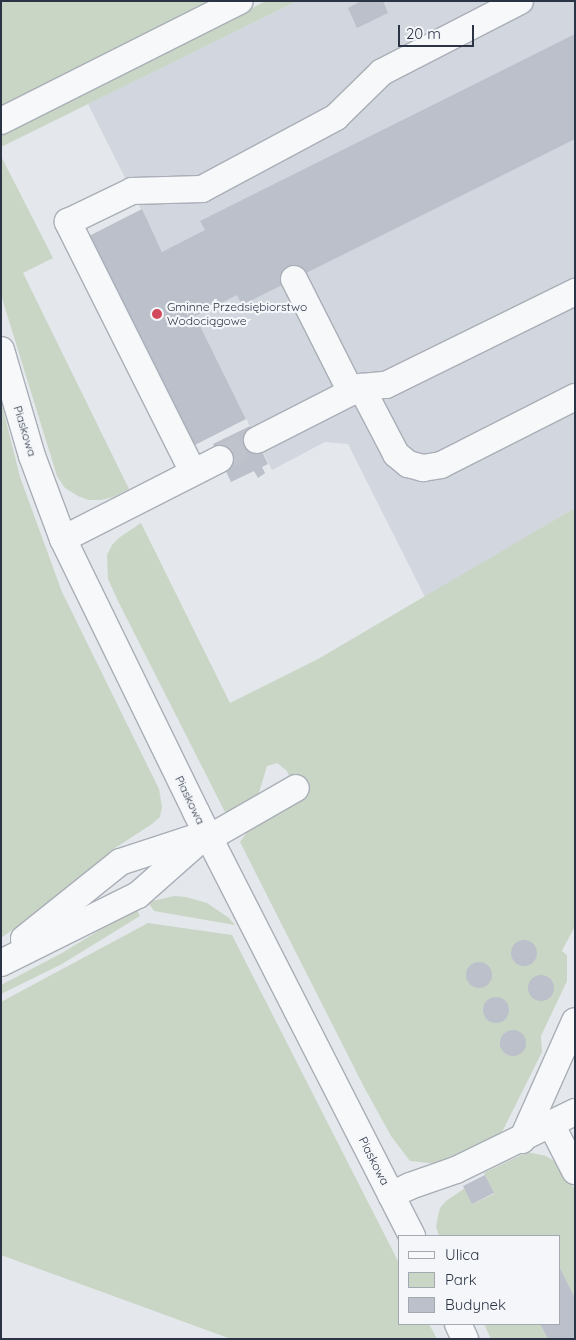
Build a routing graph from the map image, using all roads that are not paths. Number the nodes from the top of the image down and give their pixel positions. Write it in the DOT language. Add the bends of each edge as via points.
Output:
graph roads {
  1 [pos="240,1"];
  2 [pos="520,1"];
  3 [pos="1,121"];
  4 [pos="294,279"];
  5 [pos="575,292"];
  6 [pos="1,350"];
  7 [pos="356,389"];
  8 [pos="575,396"];
  9 [pos="257,440"];
  10 [pos="220,459"];
  11 [pos="192,472"];
  12 [pos="63,539"];
  13 [pos="296,788"];
  14 [pos="208,836"];
  15 [pos="1,958"];
  16 [pos="1,962"];
  17 [pos="575,1021"];
  18 [pos="575,1112"];
  19 [pos="552,1124"];
  20 [pos="522,1140"];
  21 [pos="575,1171"];
  22 [pos="391,1195"];
  23 [pos="411,1235"];
  24 [pos="458,1325"];
  25 [pos="465,1339"];
  1 -- 3 [label="street"];
  2 -- 11 [label="street" via="382,72 336,117 202,189 132,191 68,222"];
  4 -- 7 [label="street"];
  5 -- 7 [label="street" via="386,385"];
  6 -- 12 [label="street, Piaskowa" via="32,456"];
  7 -- 8 [label="street" via="396,454 408,464 423,468 441,465"];
  7 -- 9 [label="street"];
  10 -- 11 [label="street"];
  11 -- 12 [label="street"];
  12 -- 14 [label="street, Piaskowa"];
  13 -- 14 [label="street"];
  14 -- 15 [label="street" via="120,862"];
  14 -- 16 [label="street" via="138,895"];
  14 -- 22 [label="street, Piaskowa"];
  17 -- 20 [label="street"];
  18 -- 19 [label="street"];
  19 -- 20 [label="street"];
  19 -- 21 [label="street"];
  20 -- 22 [label="street"];
  22 -- 23 [label="street, Piaskowa"];
  24 -- 25 [label="street"];
}
